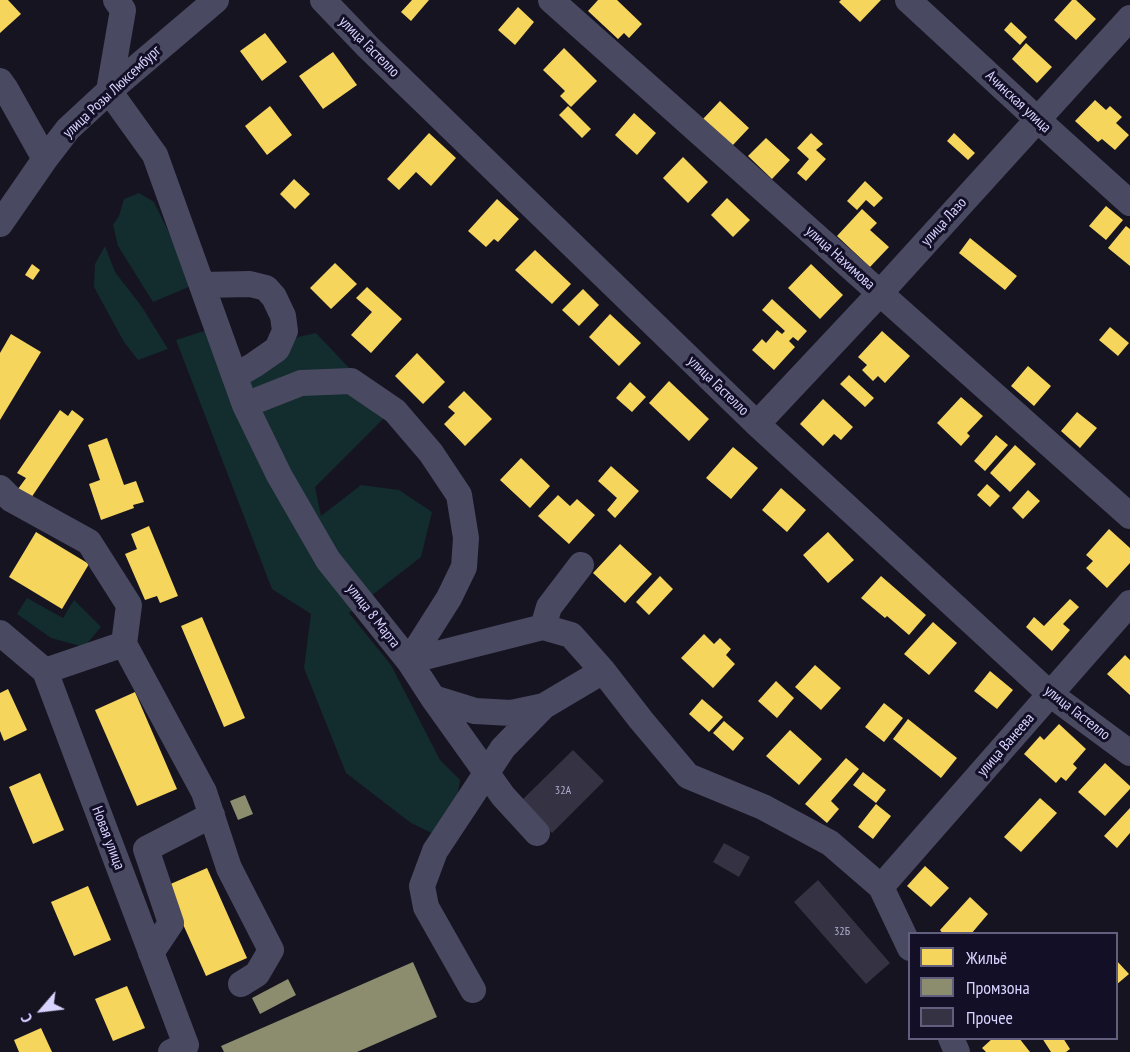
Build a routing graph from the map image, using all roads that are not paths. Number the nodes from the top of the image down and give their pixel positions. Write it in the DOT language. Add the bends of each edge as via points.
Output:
graph roads {
  1 [pos="116,0"];
  2 [pos="216,0"];
  3 [pos="323,0"];
  4 [pos="551,0"];
  5 [pos="908,0"];
  6 [pos="1130,18"];
  7 [pos="0,81"];
  8 [pos="109,90"];
  9 [pos="1038,120"];
  10 [pos="45,159"];
  11 [pos="1130,203"];
  12 [pos="0,224"];
  13 [pos="202,285"];
  14 [pos="880,293"];
  15 [pos="235,376"];
  16 [pos="245,405"];
  17 [pos="757,424"];
  18 [pos="4,501"];
  19 [pos="1130,516"];
  20 [pos="581,565"];
  21 [pos="1130,603"];
  22 [pos="543,627"];
  23 [pos="0,633"];
  24 [pos="124,644"];
  25 [pos="409,661"];
  26 [pos="45,671"];
  27 [pos="603,671"];
  28 [pos="1050,694"];
  29 [pos="433,699"];
  30 [pos="544,706"];
  31 [pos="1130,753"];
  32 [pos="487,773"];
  33 [pos="212,815"];
  34 [pos="537,833"];
  35 [pos="881,887"];
  36 [pos="908,946"];
  37 [pos="151,953"];
  38 [pos="241,984"];
  39 [pos="473,990"];
  40 [pos="171,1052"];
  1 -- 8 [label="street" via="123,10"];
  2 -- 8 [label="street, улица Розы Люксембург"];
  3 -- 17 [label="street, улица Гастелло"];
  4 -- 14 [label="street, улица Нахимова"];
  5 -- 9 [label="street, Ачинская улица"];
  6 -- 9 [label="street, улица Лазо"];
  7 -- 10 [label="street"];
  8 -- 10 [label="street, улица Розы Люксембург" via="68,129"];
  8 -- 13 [label="street, улица 8 Марта" via="155,155"];
  9 -- 11 [label="street, Ачинская улица"];
  9 -- 14 [label="street, улица Лазо"];
  10 -- 12 [label="street, улица Розы Люксембург"];
  13 -- 15 [label="street, улица 8 Марта"];
  13 -- 15 [label="street" via="250,284 266,288 283,316 285,331 277,349"];
  14 -- 17 [label="street, улица Лазо"];
  14 -- 19 [label="street, улица Нахимова"];
  15 -- 16 [label="street, улица 8 Марта"];
  16 -- 25 [label="street, улица 8 Марта" via="279,475 328,560"];
  16 -- 25 [label="street" via="301,383 351,381 395,411 431,453 459,495 466,538 464,567"];
  17 -- 28 [label="street, улица Гастелло"];
  18 -- 24 [label="street" via="88,542 129,605"];
  20 -- 22 [label="street" via="549,607"];
  21 -- 28 [label="street, улица Ванеева"];
  22 -- 25 [label="street, улица 8 Марта"];
  22 -- 27 [label="street" via="571,636"];
  23 -- 26 [label="street, Новая улица"];
  24 -- 26 [label="street"];
  24 -- 33 [label="street" via="204,792"];
  25 -- 29 [label="street"];
  26 -- 37 [label="street, Новая улица"];
  27 -- 30 [label="street"];
  27 -- 35 [label="street" via="688,776 763,807 830,843"];
  28 -- 31 [label="street, улица Гастелло"];
  28 -- 35 [label="street, улица Ванеева"];
  29 -- 30 [label="street" via="475,711 511,713"];
  29 -- 32 [label="street"];
  30 -- 32 [label="street" via="503,748"];
  32 -- 34 [label="street"];
  32 -- 39 [label="street" via="435,851 422,886 426,907"];
  33 -- 37 [label="street" via="146,849 171,923"];
  33 -- 38 [label="street" via="229,868 271,950 257,974"];
  35 -- 36 [label="street"];
  37 -- 40 [label="street, Новая улица" via="186,1045"];
}
